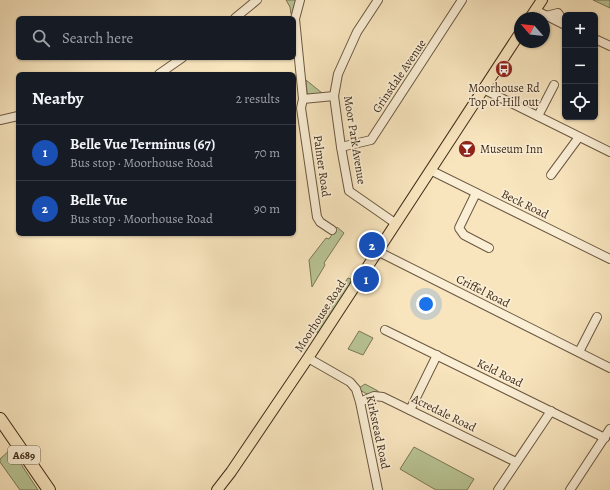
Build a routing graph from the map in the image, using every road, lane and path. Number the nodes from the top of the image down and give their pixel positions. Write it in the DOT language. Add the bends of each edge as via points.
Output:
graph roads {
  1 [pos="257,0"];
  2 [pos="300,0"];
  3 [pos="378,0"];
  4 [pos="462,0"];
  5 [pos="542,0"];
  6 [pos="534,12"];
  7 [pos="550,15"];
  8 [pos="238,16"];
  9 [pos="296,16"];
  10 [pos="562,19"];
  11 [pos="296,29"];
  12 [pos="598,40"];
  13 [pos="514,43"];
  14 [pos="610,46"];
  15 [pos="179,60"];
  16 [pos="162,72"];
  17 [pos="554,85"];
  18 [pos="483,89"];
  19 [pos="334,96"];
  20 [pos="303,99"];
  21 [pos="16,116"];
  22 [pos="538,116"];
  23 [pos="0,120"];
  24 [pos="579,137"];
  25 [pos="341,147"];
  26 [pos="610,152"];
  27 [pos="430,170"];
  28 [pos="551,175"];
  29 [pos="476,193"];
  30 [pos="396,223"];
  31 [pos="332,230"];
  32 [pos="489,248"];
  33 [pos="377,251"];
  34 [pos="610,259"];
  35 [pos="597,317"];
  36 [pos="385,330"];
  37 [pos="579,352"];
  38 [pos="437,355"];
  39 [pos="308,358"];
  40 [pos="610,368"];
  41 [pos="360,402"];
  42 [pos="410,410"];
  43 [pos="551,411"];
  44 [pos="0,419"];
  45 [pos="610,429"];
  46 [pos="605,438"];
  47 [pos="516,462"];
  48 [pos="49,490"];
  49 [pos="218,490"];
  50 [pos="378,490"];
  51 [pos="498,490"];
  52 [pos="570,490"];
  1 -- 8 [label="street"];
  2 -- 9 [label="street, Palmer Road"];
  3 -- 19 [label="street, Moor Park Avenue" via="357,32 338,74"];
  4 -- 25 [label="street, Grinsdale Avenue" via="371,140"];
  5 -- 6 [label="main road"];
  7 -- 10 [label="street" via="558,13"];
  11 -- 20 [label="street, Palmer Road"];
  12 -- 14 [label="street"];
  13 -- 18 [label="main road, Moorhouse Road"];
  15 -- 16 [label="street"];
  17 -- 22 [label="street"];
  18 -- 22 [label="street"];
  18 -- 27 [label="main road, Moorhouse Road"];
  19 -- 20 [label="street"];
  19 -- 25 [label="street, Moor Park Avenue"];
  20 -- 31 [label="street, Palmer Road" via="301,108 317,217"];
  21 -- 23 [label="street"];
  22 -- 24 [label="street"];
  24 -- 26 [label="street"];
  24 -- 28 [label="street"];
  25 -- 30 [label="street, Moor Park Avenue" via="349,191"];
  27 -- 29 [label="street, Beck Road"];
  27 -- 30 [label="main road, Moorhouse Road"];
  29 -- 32 [label="street" via="459,228 464,235"];
  29 -- 34 [label="street, Beck Road"];
  30 -- 33 [label="main road, Moorhouse Road"];
  33 -- 37 [label="street, Criffel Road"];
  33 -- 39 [label="main road, Moorhouse Road"];
  35 -- 37 [label="street"];
  36 -- 38 [label="street, Keld Road"];
  37 -- 40 [label="street, Criffel Road"];
  38 -- 42 [label="street"];
  38 -- 43 [label="street, Keld Road"];
  39 -- 41 [label="street, Kirkstead Road" via="350,382 356,389"];
  39 -- 49 [label="main road, Moorhouse Road"];
  41 -- 42 [label="street, Acredale Road" via="374,396 383,397"];
  41 -- 50 [label="street, Kirkstead Road"];
  42 -- 47 [label="street, Acredale Road"];
  43 -- 46 [label="street, Keld Road"];
  43 -- 47 [label="street"];
  44 -- 48 [label="highway, A689"];
  45 -- 46 [label="street"];
  46 -- 52 [label="street"];
  47 -- 51 [label="street"];
}
